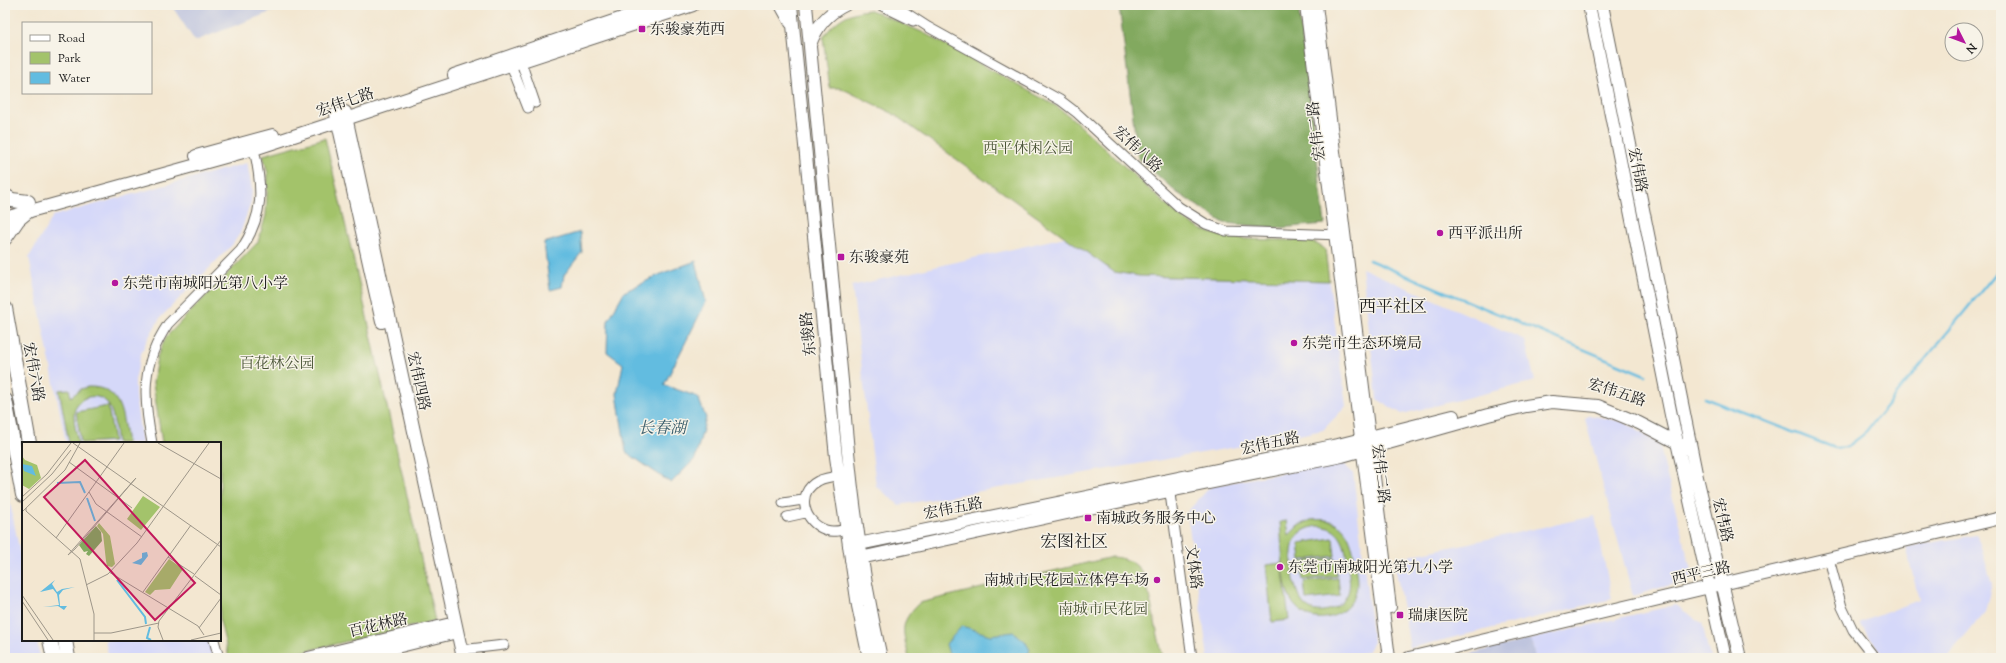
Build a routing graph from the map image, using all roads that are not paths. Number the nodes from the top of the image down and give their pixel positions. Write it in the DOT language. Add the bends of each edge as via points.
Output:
graph roads {
  1 [pos="661,5"];
  2 [pos="693,5"];
  3 [pos="781,5"];
  4 [pos="791,5"];
  5 [pos="806,5"];
  6 [pos="846,5"];
  7 [pos="880,5"];
  8 [pos="894,5"];
  9 [pos="1306,5"];
  10 [pos="1316,5"];
  11 [pos="1589,5"];
  12 [pos="1602,5"];
  13 [pos="928,27"];
  14 [pos="793,28"];
  15 [pos="810,46"];
  16 [pos="516,63"];
  17 [pos="531,106"];
  18 [pos="341,116"];
  19 [pos="254,149"];
  20 [pos="5,196"];
  21 [pos="28,206"];
  22 [pos="5,209"];
  23 [pos="5,218"];
  24 [pos="1340,235"];
  25 [pos="5,238"];
  26 [pos="5,308"];
  27 [pos="5,400"];
  28 [pos="27,429"];
  29 [pos="8,433"];
  30 [pos="29,442"];
  31 [pos="152,442"];
  32 [pos="1684,442"];
  33 [pos="1366,444"];
  34 [pos="845,476"];
  35 [pos="1169,486"];
  36 [pos="22,491"];
  37 [pos="803,500"];
  38 [pos="783,503"];
  39 [pos="805,513"];
  40 [pos="787,516"];
  41 [pos="2001,518"];
  42 [pos="852,527"];
  43 [pos="855,545"];
  44 [pos="857,559"];
  45 [pos="1829,559"];
  46 [pos="1722,585"];
  47 [pos="1710,588"];
  48 [pos="452,628"];
  49 [pos="50,641"];
  50 [pos="65,641"];
  51 [pos="214,641"];
  52 [pos="504,644"];
  53 [pos="459,655"];
  54 [pos="54,658"];
  55 [pos="68,658"];
  56 [pos="218,658"];
  57 [pos="308,658"];
  58 [pos="352,658"];
  59 [pos="869,658"];
  60 [pos="881,658"];
  61 [pos="1192,658"];
  62 [pos="1389,658"];
  63 [pos="1396,658"];
  64 [pos="1409,658"];
  65 [pos="1725,658"];
  66 [pos="1740,658"];
  67 [pos="1875,658"];
  1 -- 18 [label="street, 宏伟七路"];
  2 -- 16 [label="street, 宏伟七路"];
  3 -- 14 [label="street"];
  4 -- 14 [label="street, 东骏路"];
  5 -- 15 [label="street, 东骏路"];
  6 -- 15 [label="street" via="832,12 821,24"];
  7 -- 13 [label="street, 宏伟八路"];
  8 -- 13 [label="street, 宏伟八路"];
  9 -- 24 [label="street, 宏伟二路"];
  10 -- 24 [label="street, 宏伟二路"];
  11 -- 32 [label="street, 宏伟路" via="1671,415"];
  12 -- 32 [label="street, 宏伟路" via="1684,412"];
  13 -- 24 [label="street, 宏伟八路" via="1060,100 1196,220 1236,232"];
  14 -- 34 [label="street, 东骏路"];
  15 -- 34 [label="street, 东骏路"];
  16 -- 17 [label="street"];
  16 -- 18 [label="street, 宏伟七路"];
  18 -- 19 [label="street, 宏伟七路"];
  18 -- 21 [label="street, 宏伟七路"];
  18 -- 48 [label="street, 宏伟四路"];
  19 -- 21 [label="street, 宏伟七路"];
  19 -- 31 [label="street" via="261,189 257,220 250,236 241,250 168,324 150,357 144,394"];
  20 -- 21 [label="main road"];
  21 -- 22 [label="street, 宏伟七路"];
  21 -- 23 [label="street, 宏伟七路"];
  21 -- 25 [label="main road"];
  24 -- 33 [label="street, 宏伟二路"];
  26 -- 28 [label="main road, 宏伟六路"];
  27 -- 29 [label="main road"];
  28 -- 29 [label="street"];
  28 -- 30 [label="main road, 宏伟六路"];
  29 -- 36 [label="main road"];
  32 -- 33 [label="street, 宏伟五路" via="1642,416 1601,400 1580,396 1553,396 1492,406"];
  32 -- 46 [label="street, 宏伟路"];
  32 -- 47 [label="street, 宏伟路"];
  33 -- 35 [label="street, 宏伟五路"];
  33 -- 62 [label="street, 宏伟二路"];
  33 -- 63 [label="street, 宏伟二路"];
  34 -- 37 [label="street" via="819,480 811,485"];
  34 -- 42 [label="street, 东骏路"];
  35 -- 43 [label="street, 宏伟五路"];
  35 -- 44 [label="street, 宏伟五路"];
  35 -- 61 [label="street, 文体路"];
  37 -- 38 [label="street"];
  37 -- 39 [label="street"];
  39 -- 40 [label="street"];
  39 -- 42 [label="street" via="815,525 826,530 835,532"];
  41 -- 45 [label="street, 西平三路"];
  42 -- 43 [label="street, 东骏路"];
  43 -- 44 [label="street, 东骏路"];
  44 -- 59 [label="street, 东骏路" via="858,606"];
  44 -- 60 [label="street, 东骏路"];
  45 -- 46 [label="street, 西平三路"];
  45 -- 67 [label="street" via="1842,607 1853,630"];
  46 -- 47 [label="street, 西平三路"];
  46 -- 66 [label="street, 宏伟路"];
  47 -- 64 [label="street, 西平三路"];
  47 -- 65 [label="street, 宏伟路"];
  48 -- 53 [label="street, 宏伟四路"];
  48 -- 57 [label="street, 百花林路"];
  48 -- 58 [label="street, 百花林路"];
  49 -- 54 [label="main road"];
  50 -- 55 [label="main road"];
  51 -- 56 [label="street"];
  52 -- 53 [label="street"];
}
